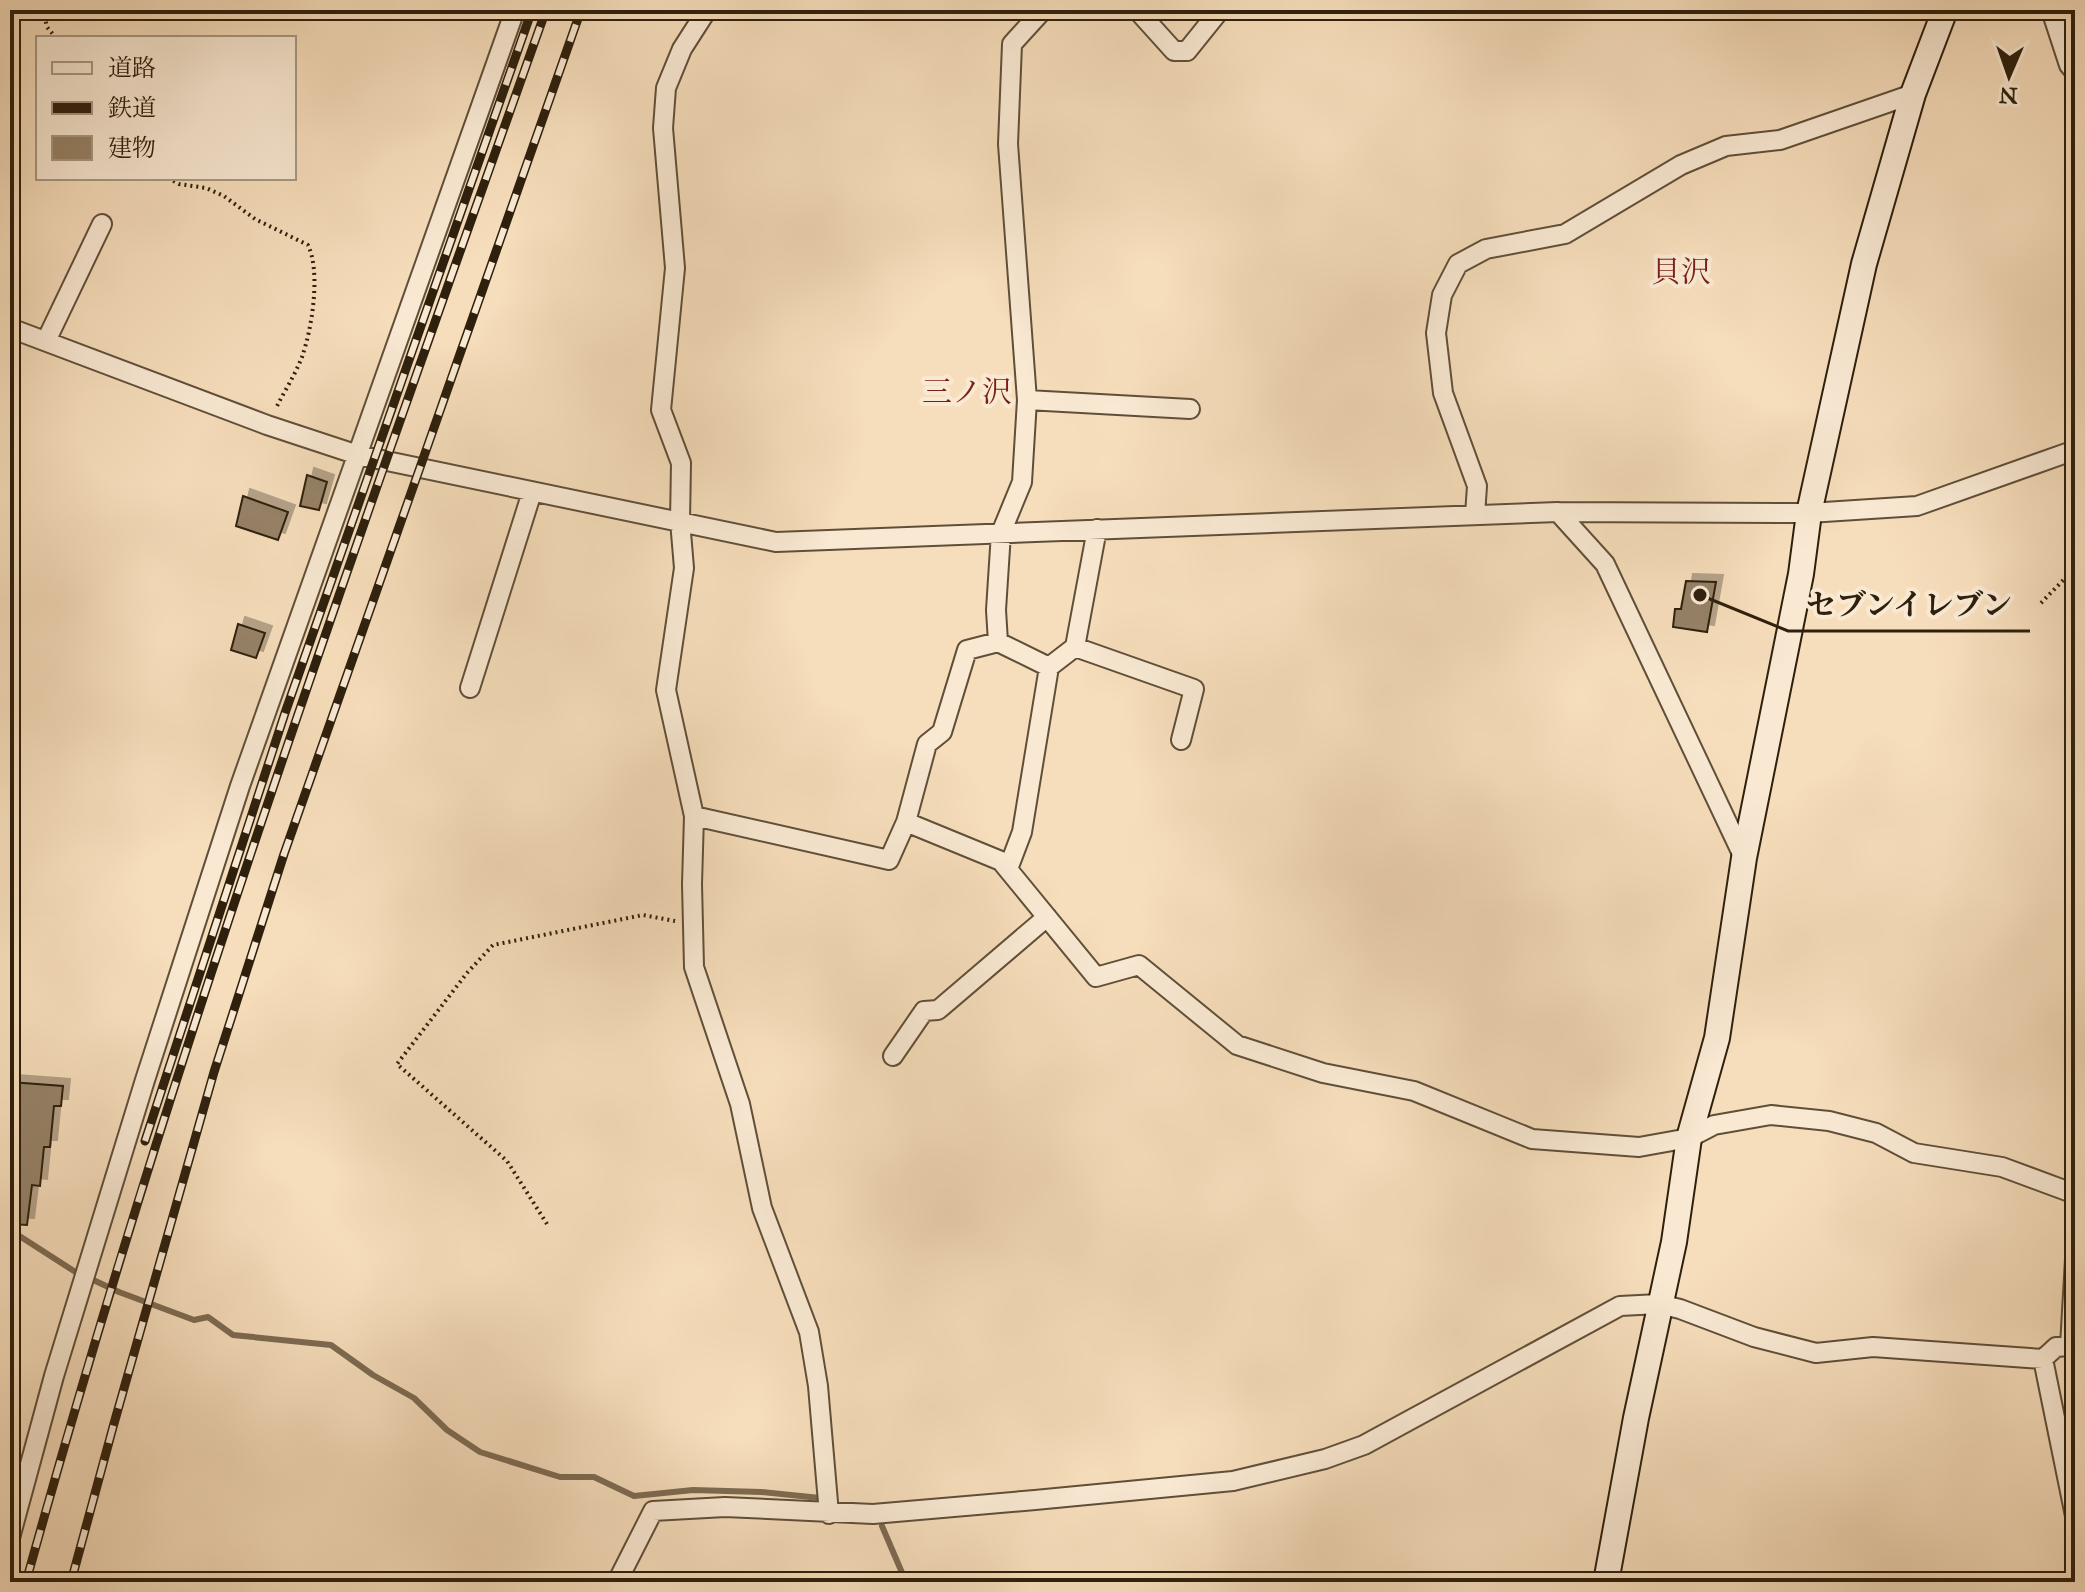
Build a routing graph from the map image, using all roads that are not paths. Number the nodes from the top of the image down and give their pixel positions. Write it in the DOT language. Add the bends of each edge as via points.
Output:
graph roads {
  1 [pos="515,10"];
  2 [pos="707,10"];
  3 [pos="1043,10"];
  4 [pos="1137,10"];
  5 [pos="1220,10"];
  6 [pos="1945,10"];
  7 [pos="2051,10"];
  8 [pos="2075,72"];
  9 [pos="1913,94"];
  10 [pos="102,224"];
  11 [pos="10,328"];
  12 [pos="46,341"];
  13 [pos="1027,400"];
  14 [pos="1190,409"];
  15 [pos="2075,450"];
  16 [pos="358,455"];
  17 [pos="532,492"];
  18 [pos="1558,512"];
  19 [pos="1809,513"];
  20 [pos="1475,515"];
  21 [pos="680,521"];
  22 [pos="1097,529"];
  23 [pos="1001,533"];
  24 [pos="998,642"];
  25 [pos="1075,647"];
  26 [pos="1049,667"];
  27 [pos="470,688"];
  28 [pos="1181,740"];
  29 [pos="694,816"];
  30 [pos="906,822"];
  31 [pos="1744,858"];
  32 [pos="1008,869"];
  33 [pos="1047,917"];
  34 [pos="893,1056"];
  35 [pos="1689,1138"];
  36 [pos="2075,1194"];
  37 [pos="2075,1259"];
  38 [pos="1659,1304"];
  39 [pos="2072,1346"];
  40 [pos="2043,1359"];
  41 [pos="829,1514"];
  42 [pos="2075,1516"];
  43 [pos="10,1538"];
  44 [pos="617,1582"];
  45 [pos="1606,1582"];
  1 -- 16 [label="street"];
  2 -- 21 [label="street" via="666,88 663,128 675,268 661,410 681,463"];
  3 -- 13 [label="street" via="1012,44 1011,58 1008,144"];
  4 -- 5 [label="street" via="1181,53"];
  6 -- 9 [label="street"];
  7 -- 8 [label="street"];
  9 -- 19 [label="street" via="1864,264"];
  9 -- 20 [label="street" via="1780,140 1726,146 1681,165 1565,234 1486,249 1458,264 1442,295 1436,333 1443,393 1477,486"];
  10 -- 12 [label="street"];
  11 -- 12 [label="street"];
  12 -- 16 [label="street"];
  13 -- 14 [label="street"];
  13 -- 23 [label="street" via="1022,482"];
  15 -- 19 [label="street" via="1917,506"];
  16 -- 17 [label="street"];
  16 -- 43 [label="street" via="240,786 145,1080"];
  17 -- 21 [label="street"];
  17 -- 27 [label="street"];
  18 -- 19 [label="street"];
  18 -- 20 [label="street"];
  18 -- 31 [label="street" via="1605,564"];
  19 -- 31 [label="street"];
  20 -- 22 [label="street"];
  21 -- 23 [label="street" via="776,542"];
  21 -- 29 [label="street" via="684,568 666,690"];
  22 -- 23 [label="street"];
  22 -- 25 [label="street"];
  23 -- 24 [label="street"];
  24 -- 26 [label="street"];
  24 -- 30 [label="street" via="967,650 942,732 927,744"];
  25 -- 26 [label="street"];
  25 -- 28 [label="street" via="1194,689"];
  26 -- 32 [label="street" via="1022,832"];
  29 -- 30 [label="street" via="889,860"];
  29 -- 41 [label="street" via="694,967 740,1104 762,1208 809,1332"];
  30 -- 32 [label="street" via="1001,861"];
  31 -- 35 [label="street" via="1717,1038"];
  32 -- 33 [label="street"];
  33 -- 34 [label="street" via="938,1010 924,1011"];
  33 -- 35 [label="street" via="1096,977 1139,965 1237,1045 1323,1073 1414,1091 1532,1139 1639,1147"];
  35 -- 36 [label="street" via="1714,1125 1771,1115 1829,1121 1876,1133 1914,1153 2002,1167"];
  35 -- 38 [label="street"];
  37 -- 39 [label="street"];
  38 -- 40 [label="street" via="1816,1353 1873,1347"];
  38 -- 41 [label="street" via="1620,1306 1364,1445 1325,1459 1233,1481"];
  38 -- 45 [label="street"];
  39 -- 40 [label="street" via="2056,1347"];
  40 -- 42 [label="street"];
  41 -- 44 [label="street" via="725,1507 653,1511"];
}
